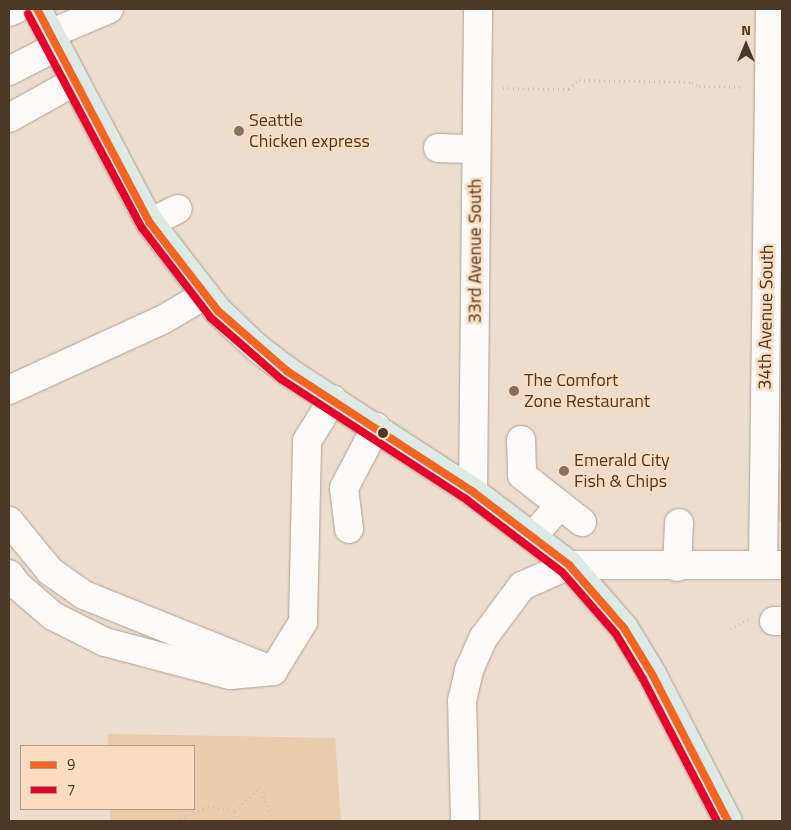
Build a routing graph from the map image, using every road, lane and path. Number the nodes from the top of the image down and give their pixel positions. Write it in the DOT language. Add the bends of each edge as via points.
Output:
graph roads {
  1 [pos="16,9"];
  2 [pos="37,9"];
  3 [pos="109,9"];
  4 [pos="478,9"];
  5 [pos="770,9"];
  6 [pos="9,12"];
  7 [pos="53,41"];
  8 [pos="9,71"];
  9 [pos="74,82"];
  10 [pos="744,87"];
  11 [pos="500,88"];
  12 [pos="9,118"];
  13 [pos="438,148"];
  14 [pos="476,148"];
  15 [pos="178,209"];
  16 [pos="150,223"];
  17 [pos="775,231"];
  18 [pos="205,294"];
  19 [pos="9,390"];
  20 [pos="332,399"];
  21 [pos="376,427"];
  22 [pos="521,440"];
  23 [pos="473,492"];
  24 [pos="560,505"];
  25 [pos="9,522"];
  26 [pos="582,522"];
  27 [pos="679,523"];
  28 [pos="349,529"];
  29 [pos="533,536"];
  30 [pos="569,565"];
  31 [pos="772,565"];
  32 [pos="678,566"];
  33 [pos="9,574"];
  34 [pos="273,671"];
  35 [pos="235,811"];
  36 [pos="175,821"];
  37 [pos="239,821"];
  38 [pos="272,821"];
  39 [pos="465,821"];
  40 [pos="728,821"];
  1 -- 6 [label="street"];
  2 -- 7 [label="main road"];
  3 -- 7 [label="street"];
  4 -- 14 [label="street, 33rd Avenue South"];
  5 -- 17 [label="street, 34th Avenue South"];
  7 -- 8 [label="street"];
  7 -- 9 [label="main road"];
  9 -- 12 [label="street"];
  9 -- 16 [label="main road"];
  10 -- 11 [label="path" via="698,86 692,82 579,80 569,89"];
  13 -- 14 [label="street"];
  14 -- 23 [label="street, 33rd Avenue South"];
  15 -- 16 [label="street"];
  16 -- 18 [label="main road"];
  17 -- 31 [label="street, 34th Avenue South"];
  18 -- 19 [label="street" via="164,319"];
  18 -- 20 [label="main road" via="257,348"];
  20 -- 21 [label="main road"];
  20 -- 34 [label="street" via="307,441 303,622"];
  21 -- 23 [label="main road"];
  21 -- 28 [label="street" via="344,488"];
  22 -- 24 [label="street" via="522,475"];
  23 -- 29 [label="main road"];
  24 -- 26 [label="street"];
  24 -- 29 [label="street"];
  25 -- 34 [label="street" via="50,571 84,595"];
  27 -- 32 [label="street"];
  29 -- 30 [label="main road"];
  30 -- 32 [label="street"];
  30 -- 39 [label="street" via="522,586 484,637 469,670 460,730"];
  30 -- 40 [label="main road" via="624,628 652,674"];
  31 -- 32 [label="street"];
  33 -- 34 [label="street" via="53,616 105,642 230,675"];
  35 -- 36 [label="path" via="208,806"];
  35 -- 37 [label="path"];
  35 -- 38 [label="path" via="260,787"];
}
